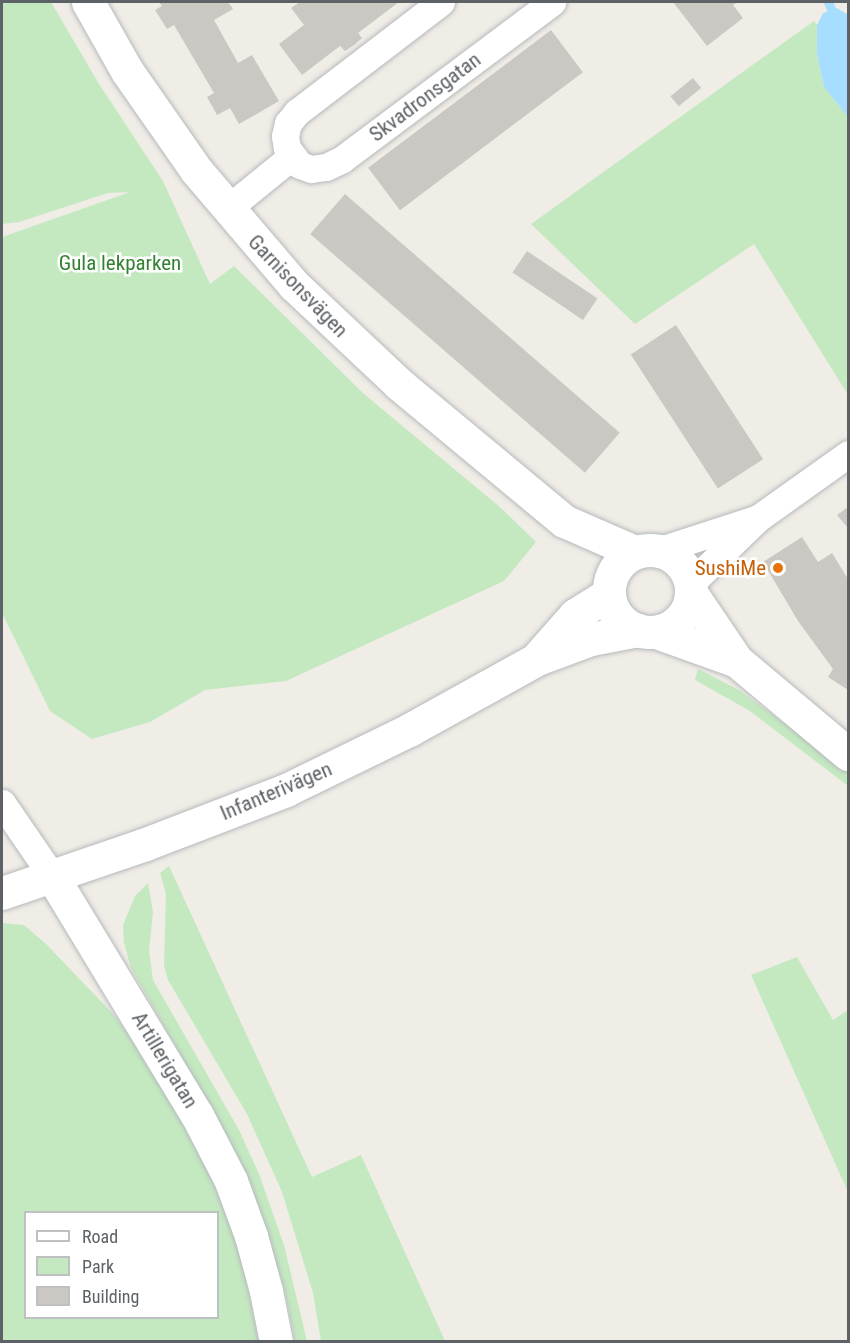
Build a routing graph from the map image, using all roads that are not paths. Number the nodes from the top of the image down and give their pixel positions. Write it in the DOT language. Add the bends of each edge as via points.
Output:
graph roads {
  1 [pos="88,2"];
  2 [pos="441,2"];
  3 [pos="552,2"];
  4 [pos="291,157"];
  5 [pos="227,209"];
  6 [pos="849,454"];
  7 [pos="757,519"];
  8 [pos="564,521"];
  9 [pos="647,551"];
  10 [pos="691,588"];
  11 [pos="609,590"];
  12 [pos="647,631"];
  13 [pos="537,659"];
  14 [pos="737,661"];
  15 [pos="849,754"];
  16 [pos="2,803"];
  17 [pos="52,876"];
  18 [pos="2,893"];
  19 [pos="276,1341"];
  1 -- 5 [label="street, Garnisonsvägen" via="154,111"];
  2 -- 4 [label="street" via="297,112 288,123 285,136"];
  3 -- 4 [label="street, Skvadronsgatan" via="341,160 311,169"];
  4 -- 5 [label="street"];
  5 -- 8 [label="street, Garnisonsvägen" via="278,268 365,354"];
  6 -- 7 [label="street"];
  7 -- 9 [label="street"];
  7 -- 10 [label="street"];
  8 -- 9 [label="street, Garnisonsvägen"];
  8 -- 11 [label="street, Garnisonsvägen"];
  9 -- 10 [label="street" via="683,566"];
  9 -- 11 [label="street" via="614,569"];
  10 -- 12 [label="street" via="690,602 673,625"];
  10 -- 14 [label="street"];
  11 -- 12 [label="street" via="618,617"];
  11 -- 13 [label="street, Infanterivägen" via="575,615"];
  12 -- 13 [label="street, Infanterivägen" via="591,639"];
  12 -- 14 [label="street"];
  13 -- 17 [label="street, Infanterivägen" via="418,726 286,790"];
  14 -- 15 [label="street"];
  16 -- 17 [label="street, Artillerigatan"];
  17 -- 18 [label="street, Infanterivägen"];
  17 -- 19 [label="street, Artillerigatan" via="197,1114 231,1181 251,1236"];
}
